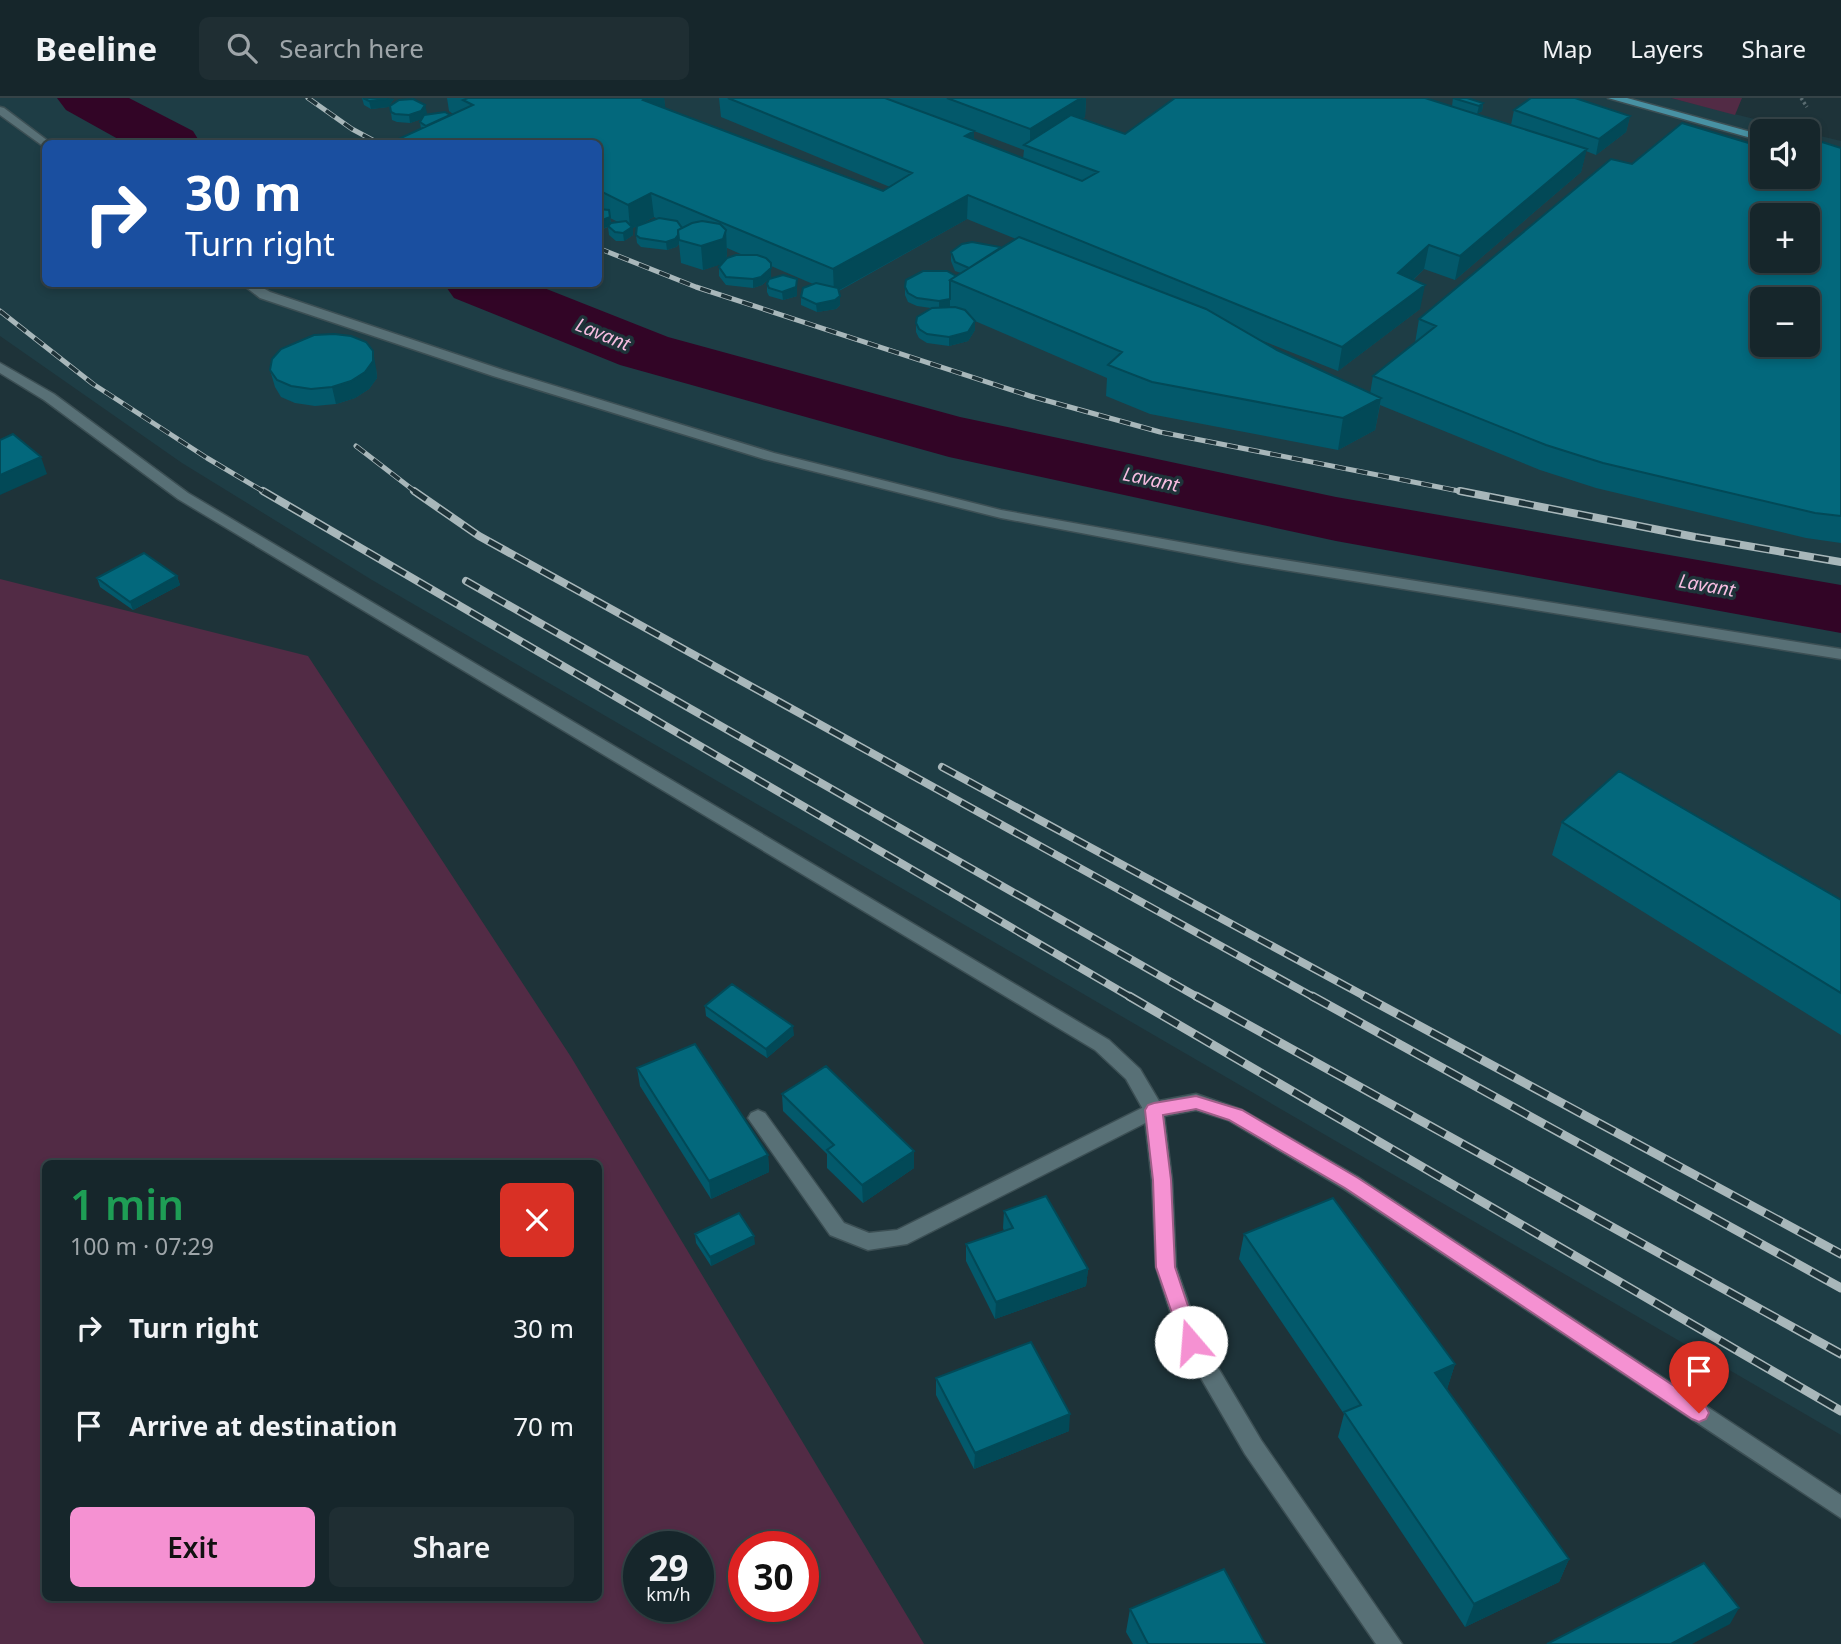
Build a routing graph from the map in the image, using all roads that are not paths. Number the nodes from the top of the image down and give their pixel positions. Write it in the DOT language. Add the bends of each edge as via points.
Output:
graph roads {
  1 [pos="1614,98"];
  2 [pos="0,110"];
  3 [pos="1750,135"];
  4 [pos="42,140"];
  5 [pos="1820,153"];
  6 [pos="1841,159"];
  7 [pos="253,287"];
  8 [pos="0,366"];
  9 [pos="1841,654"];
  10 [pos="1154,1110"];
  11 [pos="758,1118"];
  12 [pos="1841,1508"];
  13 [pos="1390,1644"];
  1 -- 3 [label="main road"];
  2 -- 4 [label="street"];
  5 -- 6 [label="main road"];
  7 -- 9 [label="street" via="511,377 769,456 1001,514 1241,558"];
  8 -- 10 [label="street" via="183,496 1102,1045 1133,1074"];
  10 -- 11 [label="street" via="900,1238 869,1242 837,1229"];
  10 -- 12 [label="street" via="1196,1102 1235,1115 1351,1183"];
  10 -- 13 [label="street" via="1166,1267 1191,1342 1253,1447"];
}
